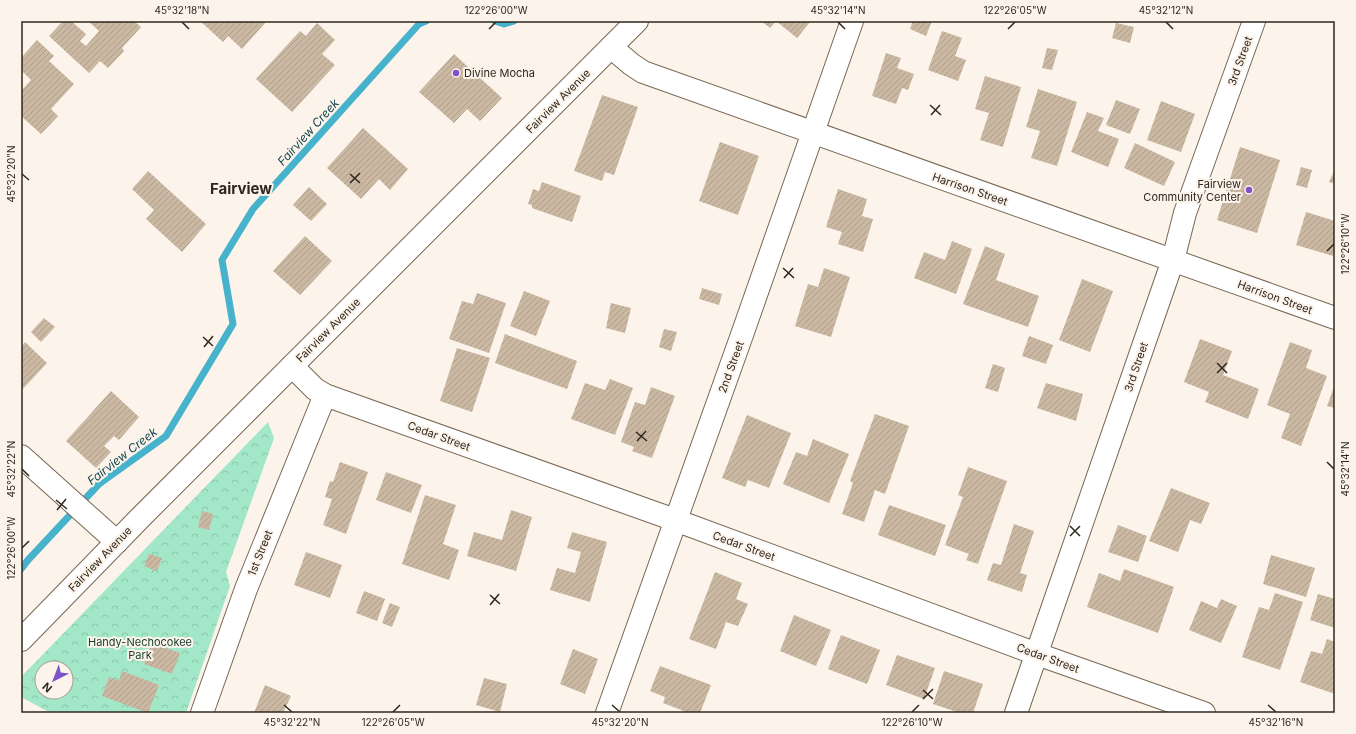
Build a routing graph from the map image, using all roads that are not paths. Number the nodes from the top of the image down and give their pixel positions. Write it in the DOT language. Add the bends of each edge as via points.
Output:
graph roads {
  1 [pos="637,21"];
  2 [pos="852,21"];
  3 [pos="1254,21"];
  4 [pos="611,47"];
  5 [pos="812,133"];
  6 [pos="1173,260"];
  7 [pos="1335,318"];
  8 [pos="292,366"];
  9 [pos="325,395"];
  10 [pos="21,456"];
  11 [pos="675,520"];
  12 [pos="117,542"];
  13 [pos="21,640"];
  14 [pos="1037,654"];
  15 [pos="202,713"];
  16 [pos="607,713"];
  17 [pos="1016,713"];
  18 [pos="1204,713"];
  1 -- 4 [label="street, Fairview Avenue"];
  2 -- 5 [label="street, 2nd Street"];
  3 -- 6 [label="street, 3rd Street" via="1185,213"];
  4 -- 5 [label="street, Harrison Street" via="643,72"];
  4 -- 8 [label="street, Fairview Avenue"];
  5 -- 6 [label="street, Harrison Street"];
  5 -- 11 [label="street, 2nd Street"];
  6 -- 7 [label="street, Harrison Street"];
  6 -- 14 [label="street, 3rd Street"];
  8 -- 9 [label="street, Cedar Street" via="315,389"];
  8 -- 12 [label="street, Fairview Avenue"];
  9 -- 11 [label="street, Cedar Street"];
  9 -- 15 [label="street, 1st Street" via="246,589"];
  10 -- 12 [label="street"];
  11 -- 14 [label="street, Cedar Street"];
  11 -- 16 [label="street, 2nd Street"];
  12 -- 13 [label="street, Fairview Avenue"];
  14 -- 17 [label="street, 3rd Street"];
  14 -- 18 [label="street, Cedar Street"];
}
